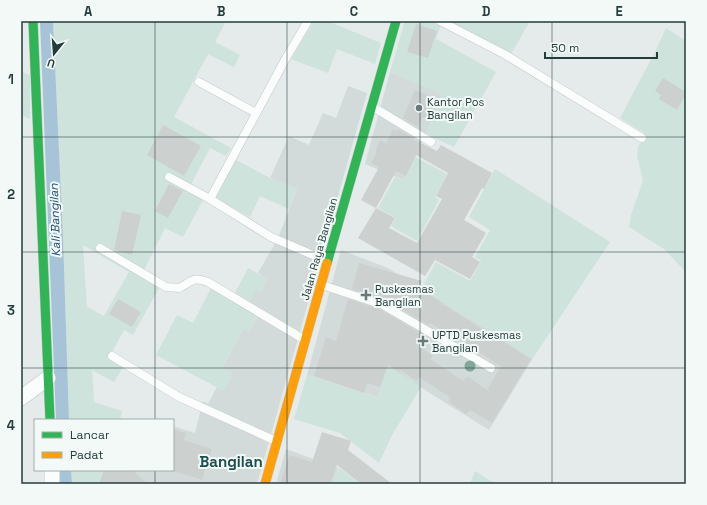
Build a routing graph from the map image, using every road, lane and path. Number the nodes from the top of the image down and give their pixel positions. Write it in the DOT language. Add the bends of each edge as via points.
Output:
graph roads {
  1 [pos="33,21"];
  2 [pos="308,21"];
  3 [pos="396,21"];
  4 [pos="440,21"];
  5 [pos="199,82"];
  6 [pos="372,106"];
  7 [pos="256,113"];
  8 [pos="642,138"];
  9 [pos="431,142"];
  10 [pos="169,177"];
  11 [pos="210,199"];
  12 [pos="100,248"];
  13 [pos="328,262"];
  14 [pos="322,285"];
  15 [pos="306,340"];
  16 [pos="112,356"];
  17 [pos="490,368"];
  18 [pos="48,378"];
  19 [pos="21,398"];
  20 [pos="50,419"];
  21 [pos="277,442"];
  22 [pos="52,471"];
  23 [pos="52,484"];
  24 [pos="265,484"];
  1 -- 18 [label="main road"];
  2 -- 7 [label="lane"];
  3 -- 6 [label="main road, Jalan Raya Bangilan"];
  4 -- 8 [label="lane" via="504,54"];
  5 -- 7 [label="lane"];
  6 -- 9 [label="lane"];
  6 -- 13 [label="main road, Jalan Raya Bangilan"];
  7 -- 11 [label="lane"];
  10 -- 11 [label="lane"];
  11 -- 13 [label="lane" via="271,237"];
  12 -- 15 [label="lane" via="173,289 195,279 208,282"];
  13 -- 14 [label="main road, Jalan Raya Bangilan"];
  14 -- 15 [label="main road, Jalan Raya Bangilan"];
  14 -- 17 [label="lane" via="383,305"];
  15 -- 21 [label="main road, Jalan Raya Bangilan"];
  16 -- 21 [label="lane" via="179,397"];
  18 -- 19 [label="street"];
  18 -- 20 [label="main road"];
  21 -- 24 [label="main road, Jalan Raya Bangilan"];
  22 -- 23 [label="street"];
}
